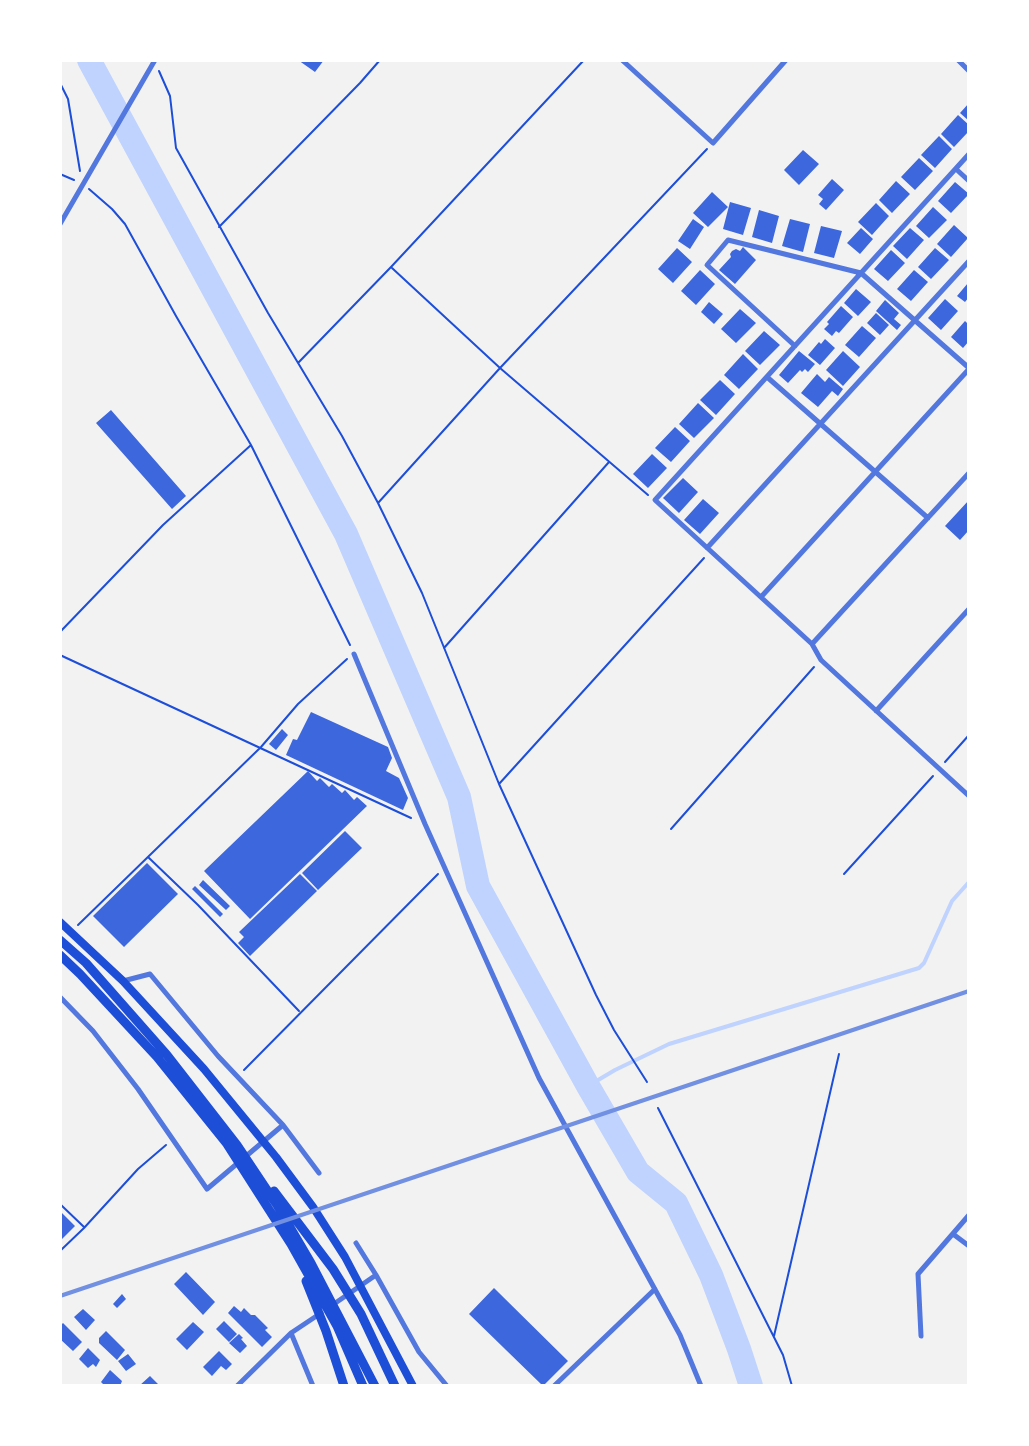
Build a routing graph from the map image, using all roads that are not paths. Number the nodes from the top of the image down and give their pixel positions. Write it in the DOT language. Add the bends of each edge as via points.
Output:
graph roads {
  1 [pos="154,60"];
  2 [pos="622,60"];
  3 [pos="786,60"];
  4 [pos="958,60"];
  5 [pos="969,70"];
  6 [pos="969,154"];
  7 [pos="956,169"];
  8 [pos="969,181"];
  9 [pos="60,224"];
  10 [pos="969,261"];
  11 [pos="861,273"];
  12 [pos="915,320"];
  13 [pos="795,346"];
  14 [pos="969,368"];
  15 [pos="767,377"];
  16 [pos="821,424"];
  17 [pos="875,472"];
  18 [pos="969,473"];
  19 [pos="928,518"];
  20 [pos="708,550"];
  21 [pos="761,597"];
  22 [pos="969,609"];
  23 [pos="812,644"];
  24 [pos="354,654"];
  25 [pos="876,711"];
  26 [pos="969,796"];
  27 [pos="60,922"];
  28 [pos="70,932"];
  29 [pos="60,941"];
  30 [pos="60,955"];
  31 [pos="123,981"];
  32 [pos="60,996"];
  33 [pos="283,1125"];
  34 [pos="237,1145"];
  35 [pos="319,1173"];
  36 [pos="969,1215"];
  37 [pos="953,1234"];
  38 [pos="356,1243"];
  39 [pos="291,1244"];
  40 [pos="969,1246"];
  41 [pos="376,1275"];
  42 [pos="655,1289"];
  43 [pos="340,1324"];
  44 [pos="291,1333"];
  45 [pos="921,1336"];
  46 [pos="237,1386"];
  47 [pos="313,1386"];
  48 [pos="344,1386"];
  49 [pos="363,1386"];
  50 [pos="375,1386"];
  51 [pos="395,1386"];
  52 [pos="413,1386"];
  53 [pos="447,1386"];
  54 [pos="554,1386"];
  55 [pos="701,1386"];
  1 -- 9 [label="street"];
  2 -- 3 [label="street" via="713,143"];
  4 -- 5 [label="street"];
  6 -- 7 [label="street"];
  7 -- 8 [label="street"];
  7 -- 11 [label="street"];
  10 -- 12 [label="street"];
  11 -- 12 [label="street"];
  11 -- 13 [label="street"];
  11 -- 13 [label="street" via="728,240 706,266"];
  12 -- 14 [label="street"];
  12 -- 16 [label="street"];
  13 -- 15 [label="street"];
  14 -- 17 [label="street"];
  15 -- 16 [label="street"];
  15 -- 20 [label="street" via="655,501"];
  16 -- 17 [label="street"];
  16 -- 20 [label="street"];
  17 -- 19 [label="street"];
  17 -- 21 [label="street"];
  18 -- 19 [label="street"];
  19 -- 23 [label="street"];
  20 -- 21 [label="street"];
  21 -- 23 [label="street"];
  22 -- 25 [label="street"];
  23 -- 25 [label="street" via="820,660"];
  24 -- 42 [label="street" via="444,868 539,1078"];
  25 -- 26 [label="street"];
  27 -- 28 [label="main road"];
  28 -- 29 [label="street"];
  28 -- 31 [label="main road"];
  29 -- 34 [label="highway" via="86,963 167,1055"];
  30 -- 39 [label="highway" via="149,1049 227,1144"];
  31 -- 33 [label="street" via="150,974"];
  31 -- 52 [label="main road" via="204,1069 313,1207 345,1257"];
  32 -- 33 [label="street" via="138,1089 207,1189"];
  33 -- 35 [label="street"];
  34 -- 43 [label="highway" via="277,1205"];
  34 -- 51 [label="highway" via="333,1269 361,1314"];
  36 -- 37 [label="street"];
  37 -- 40 [label="street"];
  37 -- 45 [label="street" via="918,1274"];
  38 -- 41 [label="street"];
  39 -- 43 [label="highway"];
  39 -- 48 [label="highway"];
  41 -- 44 [label="street"];
  41 -- 53 [label="street" via="419,1352"];
  42 -- 54 [label="street"];
  42 -- 55 [label="street"];
  43 -- 49 [label="highway"];
  43 -- 50 [label="highway"];
  44 -- 46 [label="street"];
  44 -- 47 [label="street"];
}
